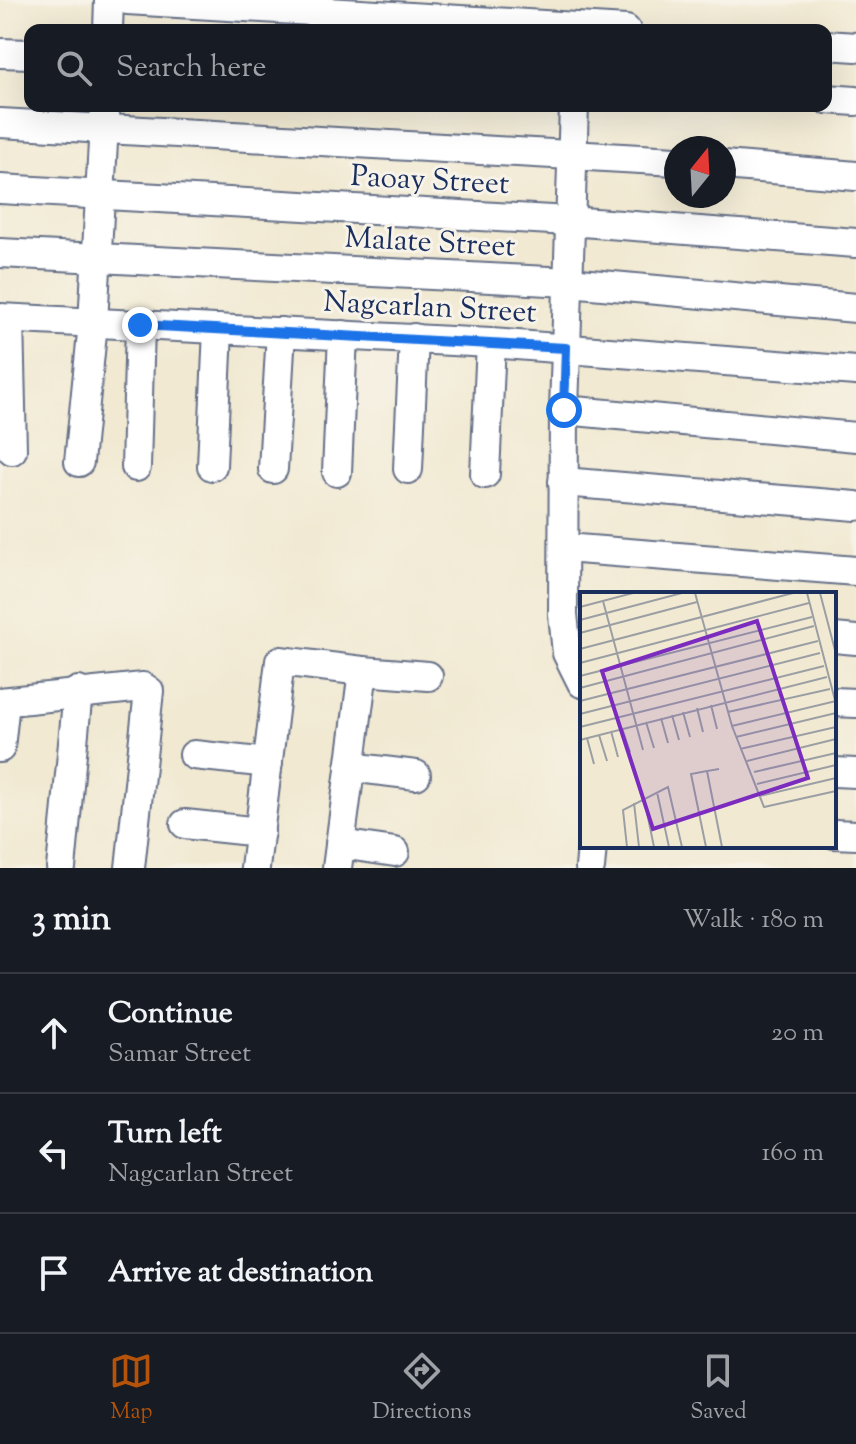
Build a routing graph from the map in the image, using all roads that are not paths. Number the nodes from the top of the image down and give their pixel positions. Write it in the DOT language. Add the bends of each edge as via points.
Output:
graph roads {
  1 [pos="109,0"];
  2 [pos="127,0"];
  3 [pos="576,19"];
  4 [pos="108,24"];
  5 [pos="599,24"];
  6 [pos="832,45"];
  7 [pos="856,47"];
  8 [pos="0,53"];
  9 [pos="24,54"];
  10 [pos="832,99"];
  11 [pos="856,101"];
  12 [pos="574,112"];
  13 [pos="105,117"];
  14 [pos="0,123"];
  15 [pos="573,153"];
  16 [pos="664,160"];
  17 [pos="736,166"];
  18 [pos="856,176"];
  19 [pos="0,189"];
  20 [pos="101,194"];
  21 [pos="569,221"];
  22 [pos="856,243"];
  23 [pos="0,253"];
  24 [pos="97,258"];
  25 [pos="569,282"];
  26 [pos="856,308"];
  27 [pos="5,318"];
  28 [pos="93,323"];
  29 [pos="140,325"];
  30 [pos="218,329"];
  31 [pos="281,332"];
  32 [pos="343,335"];
  33 [pos="414,338"];
  34 [pos="491,343"];
  35 [pos="566,348"];
  36 [pos="856,371"];
  37 [pos="564,410"];
  38 [pos="856,437"];
  39 [pos="12,450"];
  40 [pos="79,462"];
  41 [pos="212,466"];
  42 [pos="136,467"];
  43 [pos="273,469"];
  44 [pos="408,469"];
  45 [pos="337,472"];
  46 [pos="485,474"];
  47 [pos="563,482"];
  48 [pos="856,506"];
  49 [pos="565,548"];
  50 [pos="856,571"];
  51 [pos="573,615"];
  52 [pos="836,638"];
  53 [pos="856,640"];
  54 [pos="363,671"];
  55 [pos="428,676"];
  56 [pos="580,679"];
  57 [pos="78,691"];
  58 [pos="2,702"];
  59 [pos="836,702"];
  60 [pos="856,703"];
  61 [pos="0,748"];
  62 [pos="194,755"];
  63 [pos="268,763"];
  64 [pos="350,767"];
  65 [pos="836,772"];
  66 [pos="856,773"];
  67 [pos="416,775"];
  68 [pos="185,824"];
  69 [pos="260,832"];
  70 [pos="836,834"];
  71 [pos="856,835"];
  72 [pos="592,848"];
  73 [pos="395,852"];
  74 [pos="338,856"];
  75 [pos="61,868"];
  76 [pos="130,868"];
  77 [pos="255,868"];
  78 [pos="590,868"];
  1 -- 4 [label="street"];
  2 -- 3 [label="street"];
  3 -- 5 [label="street"];
  6 -- 7 [label="street"];
  8 -- 9 [label="street"];
  10 -- 11 [label="street"];
  12 -- 15 [label="street"];
  13 -- 14 [label="street"];
  13 -- 15 [label="street"];
  13 -- 20 [label="street"];
  15 -- 16 [label="street"];
  15 -- 21 [label="street"];
  17 -- 18 [label="street"];
  19 -- 20 [label="street, Paoay Street"];
  20 -- 21 [label="street, Paoay Street"];
  20 -- 24 [label="street"];
  21 -- 22 [label="street, Paoay Street"];
  21 -- 25 [label="street"];
  23 -- 24 [label="street, Malate Street"];
  24 -- 25 [label="street, Malate Street"];
  24 -- 28 [label="street"];
  25 -- 26 [label="street, Malate Street"];
  25 -- 35 [label="street"];
  27 -- 28 [label="street, Nagcarlan Street"];
  27 -- 39 [label="street"];
  28 -- 29 [label="street, Nagcarlan Street"];
  28 -- 40 [label="street"];
  29 -- 30 [label="street, Nagcarlan Street"];
  29 -- 42 [label="street"];
  30 -- 31 [label="street, Nagcarlan Street"];
  30 -- 41 [label="street"];
  31 -- 32 [label="street, Nagcarlan Street"];
  31 -- 43 [label="street"];
  32 -- 33 [label="street, Nagcarlan Street"];
  32 -- 45 [label="street"];
  33 -- 34 [label="street, Nagcarlan Street"];
  33 -- 44 [label="street"];
  34 -- 35 [label="street, Nagcarlan Street"];
  34 -- 46 [label="street"];
  35 -- 36 [label="street, Nagcarlan Street"];
  35 -- 37 [label="street"];
  37 -- 38 [label="street"];
  37 -- 47 [label="street"];
  47 -- 48 [label="street"];
  47 -- 49 [label="street"];
  49 -- 50 [label="street"];
  49 -- 51 [label="street"];
  51 -- 56 [label="street" via="567,653"];
  52 -- 53 [label="street"];
  54 -- 55 [label="street"];
  54 -- 63 [label="street" via="280,661"];
  54 -- 64 [label="street"];
  57 -- 58 [label="street"];
  57 -- 75 [label="street"];
  57 -- 76 [label="street" via="149,691"];
  58 -- 61 [label="street"];
  59 -- 60 [label="street"];
  62 -- 63 [label="street"];
  63 -- 69 [label="street"];
  64 -- 67 [label="street"];
  64 -- 74 [label="street"];
  65 -- 66 [label="street"];
  68 -- 69 [label="street"];
  69 -- 77 [label="street"];
  70 -- 71 [label="street"];
  72 -- 78 [label="street"];
  73 -- 74 [label="street"];
}
